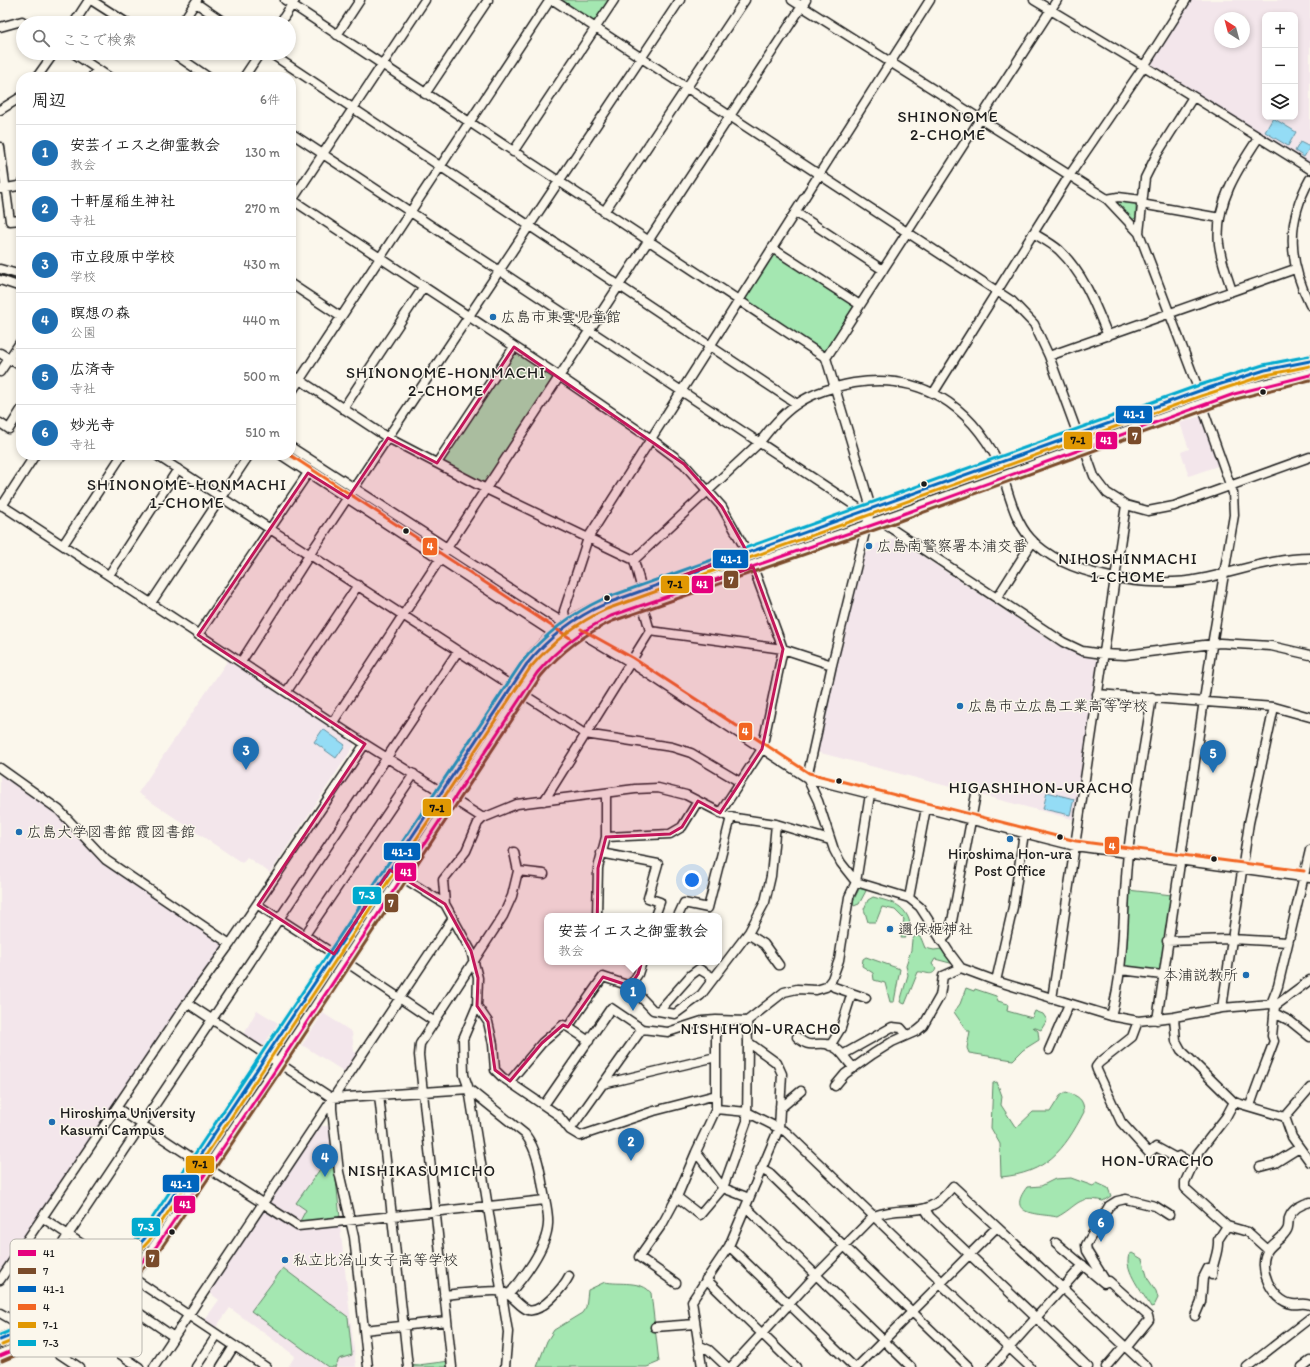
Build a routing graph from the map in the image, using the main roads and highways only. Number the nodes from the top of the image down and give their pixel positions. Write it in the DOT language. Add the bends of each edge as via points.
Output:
graph roads {
  1 [pos="1310,361"];
  2 [pos="1310,375"];
  3 [pos="867,516"];
  4 [pos="142,1241"];
  5 [pos="142,1263"];
  6 [pos="10,1337"];
  7 [pos="0,1340"];
  8 [pos="10,1352"];
  9 [pos="0,1356"];
  1 -- 3 [label="highway" via="1265,370 1199,391 999,463"];
  2 -- 3 [label="highway" via="1250,389 881,522"];
  3 -- 4 [label="highway" via="747,552 597,607 566,625 531,658"];
  3 -- 5 [label="highway" via="753,567 610,616 579,633 542,666 209,1169 156,1247"];
  6 -- 7 [label="highway"];
  8 -- 9 [label="highway"];
}
